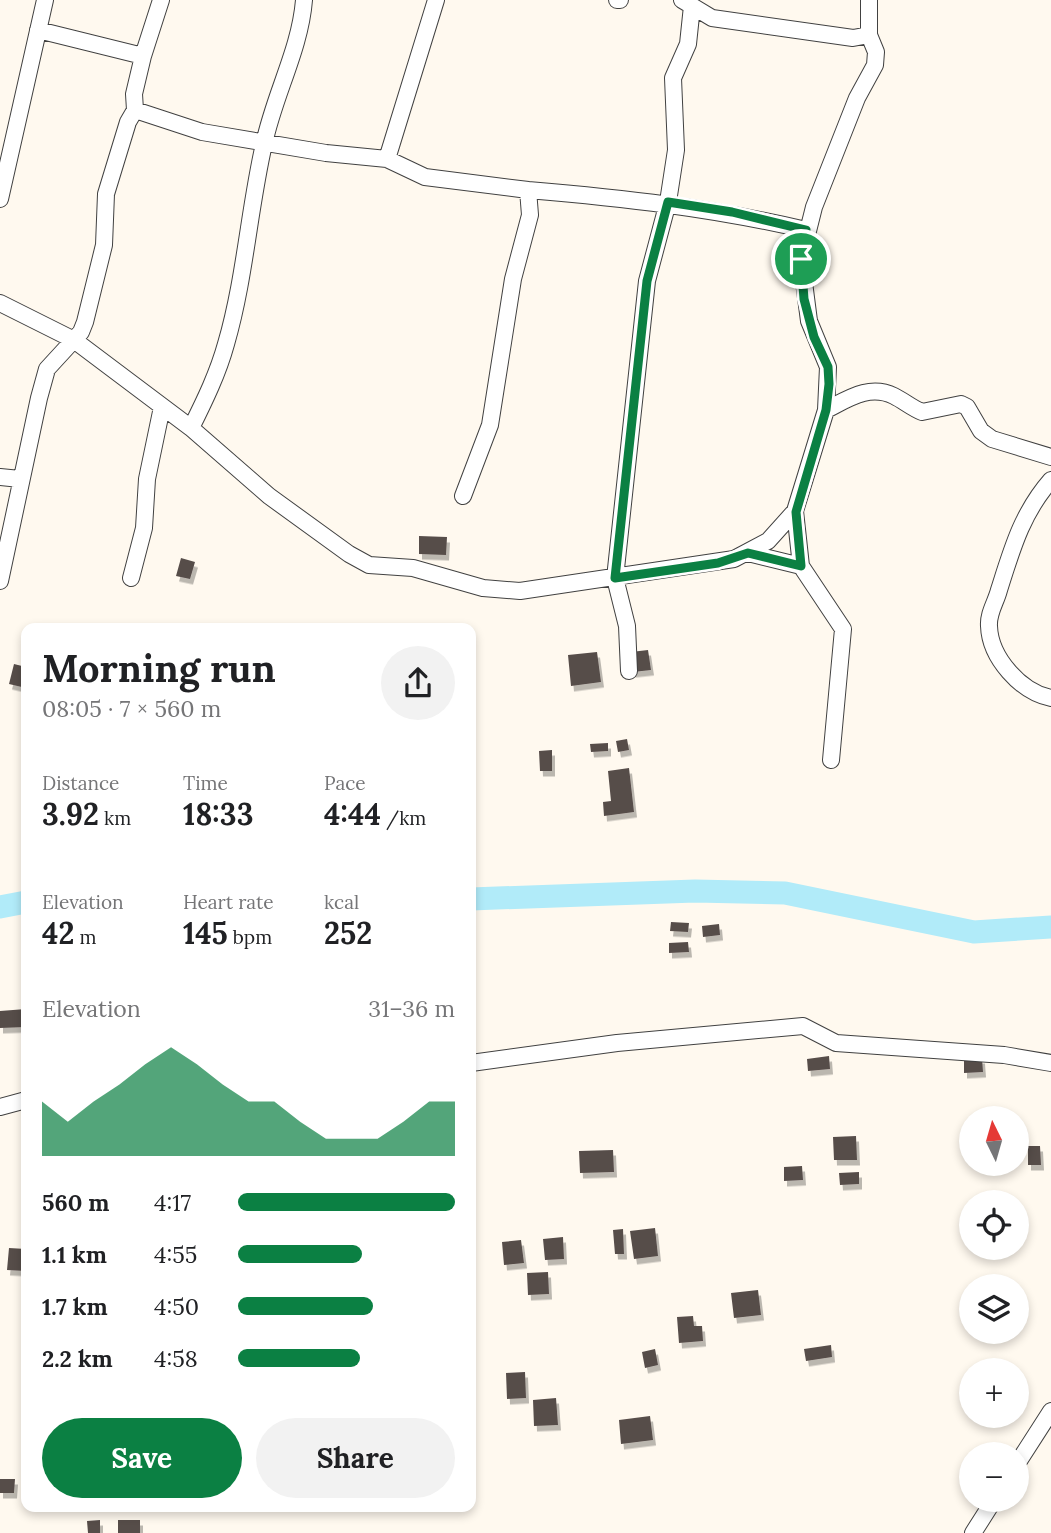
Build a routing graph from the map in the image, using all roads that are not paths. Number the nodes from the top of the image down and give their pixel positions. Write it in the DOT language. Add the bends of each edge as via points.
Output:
graph roads {
  1 [pos="45,0"];
  2 [pos="161,0"];
  3 [pos="304,0"];
  4 [pos="436,0"];
  5 [pos="869,0"];
  6 [pos="687,3"];
  7 [pos="38,30"];
  8 [pos="869,35"];
  9 [pos="143,56"];
  10 [pos="135,110"];
  11 [pos="264,142"];
  12 [pos="387,159"];
  13 [pos="527,190"];
  14 [pos="0,199"];
  15 [pos="668,202"];
  16 [pos="806,230"];
  17 [pos="0,303"];
  18 [pos="74,340"];
  19 [pos="162,407"];
  20 [pos="826,410"];
  21 [pos="191,428"];
  22 [pos="1051,457"];
  23 [pos="0,477"];
  24 [pos="20,479"];
  25 [pos="1051,480"];
  26 [pos="463,496"];
  27 [pos="796,512"];
  28 [pos="748,553"];
  29 [pos="801,566"];
  30 [pos="131,578"];
  31 [pos="615,578"];
  32 [pos="0,581"];
  33 [pos="629,671"];
  34 [pos="1051,698"];
  35 [pos="831,760"];
  36 [pos="476,1062"];
  37 [pos="1051,1063"];
  38 [pos="21,1101"];
  39 [pos="0,1107"];
  40 [pos="1051,1410"];
  41 [pos="1029,1445"];
  42 [pos="986,1512"];
  43 [pos="973,1533"];
  1 -- 7 [label="street"];
  2 -- 9 [label="street"];
  3 -- 11 [label="street" via="297,45"];
  4 -- 12 [label="street"];
  5 -- 8 [label="street"];
  6 -- 8 [label="street" via="712,18 853,38"];
  6 -- 15 [label="street" via="688,44 673,79 676,150"];
  7 -- 9 [label="street"];
  7 -- 14 [label="street"];
  8 -- 16 [label="street" via="876,52 875,65 857,98"];
  9 -- 10 [label="street"];
  10 -- 11 [label="street" via="202,132"];
  10 -- 18 [label="street" via="106,194 104,245 85,322"];
  11 -- 12 [label="street"];
  11 -- 21 [label="street" via="227,342"];
  12 -- 13 [label="street" via="425,177"];
  13 -- 15 [label="street"];
  13 -- 26 [label="street" via="530,215 513,279 490,425"];
  15 -- 16 [label="street"];
  15 -- 31 [label="street" via="647,281"];
  16 -- 20 [label="street" via="801,277 809,321 828,367"];
  17 -- 18 [label="street"];
  18 -- 19 [label="street"];
  18 -- 24 [label="street" via="47,369"];
  19 -- 21 [label="street"];
  19 -- 30 [label="street" via="147,479 145,528"];
  20 -- 22 [label="street" via="874,391 890,394 922,412 961,404 992,439"];
  20 -- 27 [label="street"];
  21 -- 31 [label="street" via="269,496 369,565 413,568 501,591"];
  23 -- 24 [label="street"];
  24 -- 32 [label="street"];
  25 -- 34 [label="street" via="1022,521 988,623 994,646 1018,683"];
  27 -- 28 [label="street" via="768,541"];
  27 -- 29 [label="street"];
  28 -- 29 [label="street"];
  28 -- 31 [label="street" via="718,563"];
  29 -- 35 [label="street" via="843,629"];
  31 -- 33 [label="street" via="627,626"];
  36 -- 37 [label="street" via="617,1043 803,1026 836,1043 1004,1055"];
  38 -- 39 [label="street"];
  40 -- 41 [label="street"];
  42 -- 43 [label="street"];
}
